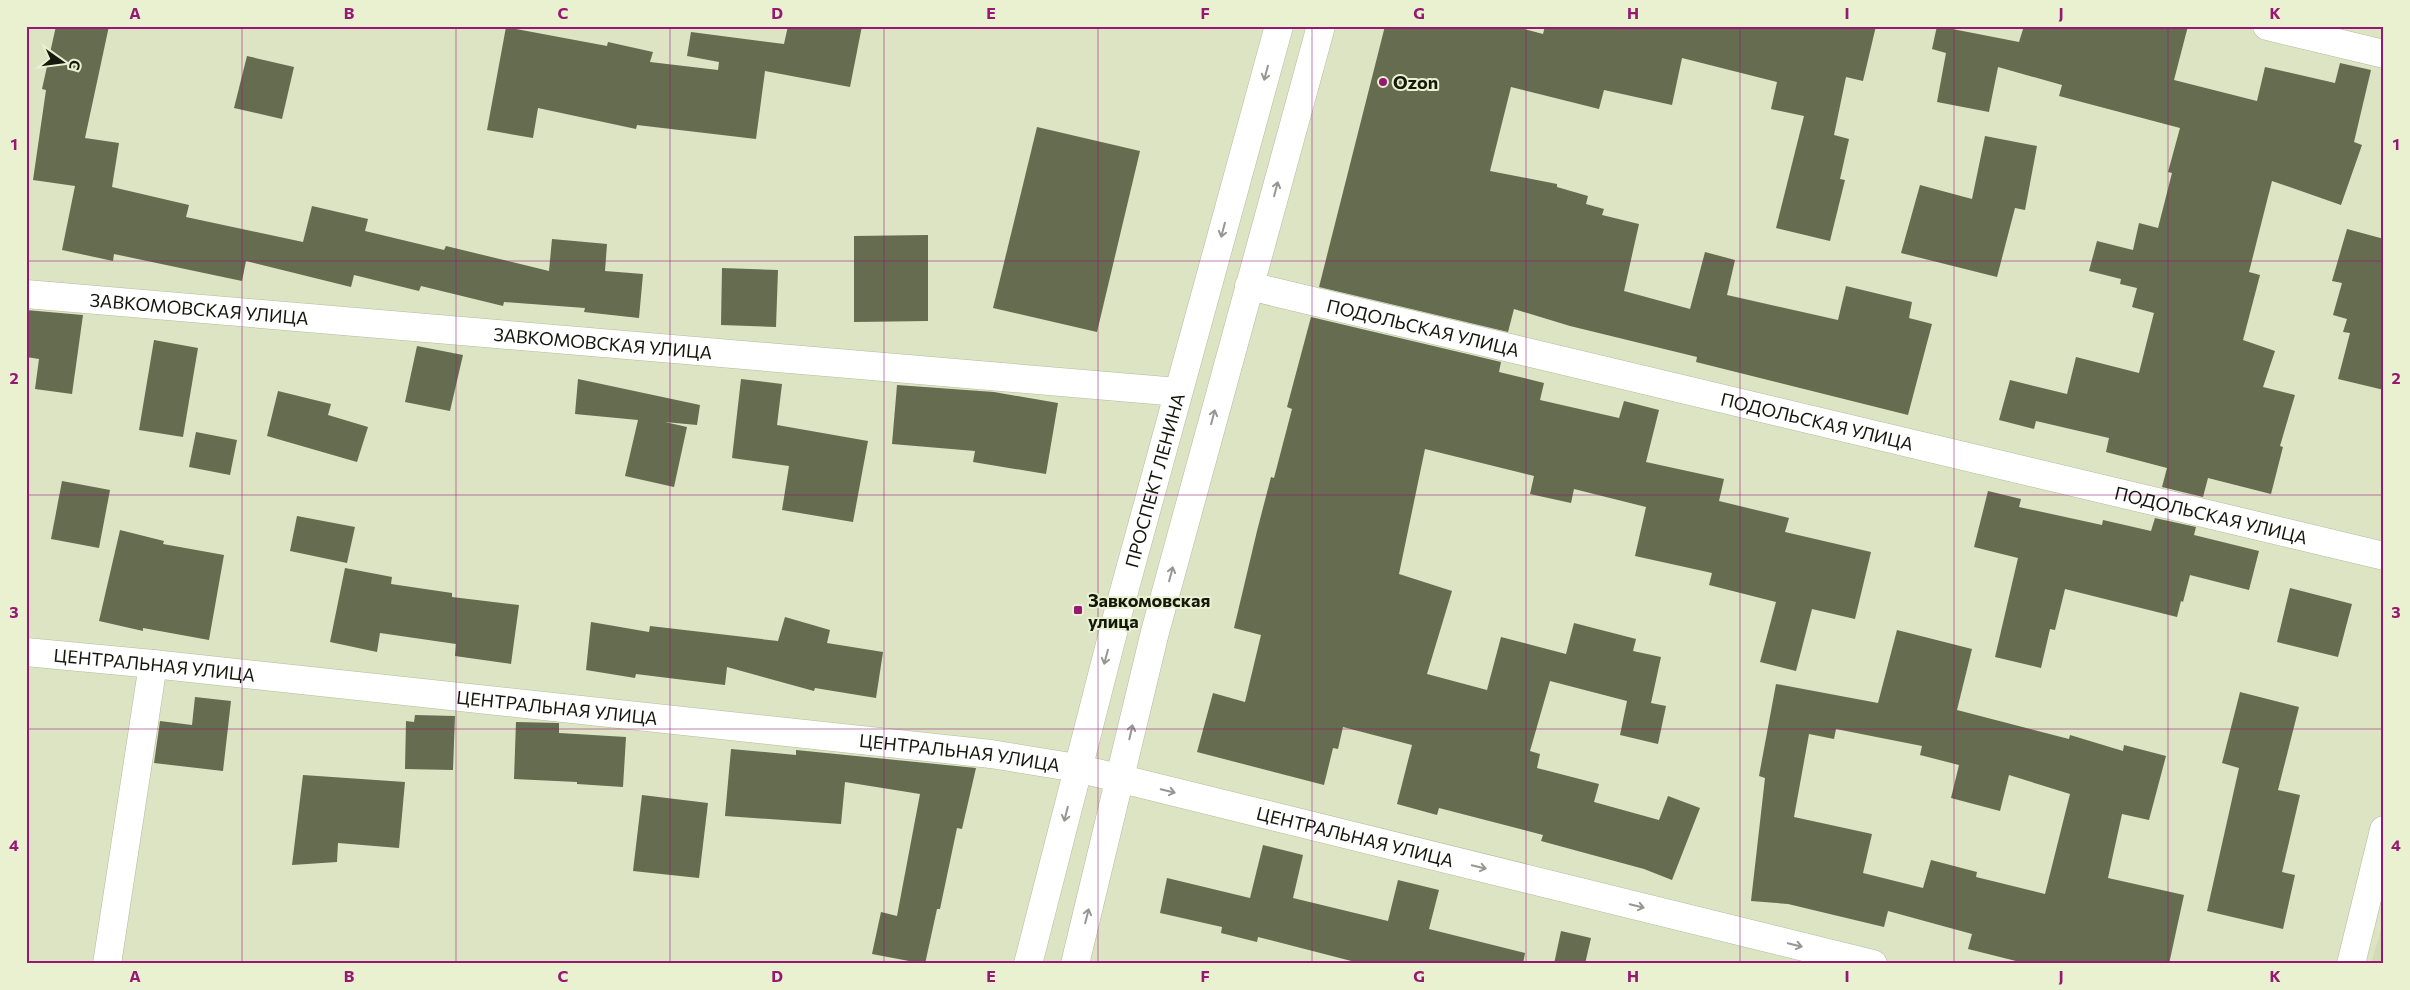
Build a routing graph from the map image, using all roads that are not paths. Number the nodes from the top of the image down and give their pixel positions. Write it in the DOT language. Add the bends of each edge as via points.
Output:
graph roads {
  1 [pos="1279,26"];
  2 [pos="1321,26"];
  3 [pos="2267,26"];
  4 [pos="2384,54"];
  5 [pos="1249,286"];
  6 [pos="26,294"];
  7 [pos="1178,392"];
  8 [pos="2384,556"];
  9 [pos="26,652"];
  10 [pos="153,664"];
  11 [pos="1077,768"];
  12 [pos="1121,780"];
  13 [pos="2384,830"];
  14 [pos="107,964"];
  15 [pos="1028,964"];
  16 [pos="1075,964"];
  17 [pos="1873,964"];
  18 [pos="2351,964"];
  1 -- 7 [label="street, ПРОСПЕКТ ЛЕНИНА, one-way"];
  5 -- 2 [label="street, one-way"];
  3 -- 4 [label="street"];
  5 -- 8 [label="street, ПОДОЛЬСКАЯ УЛИЦА"];
  12 -- 5 [label="street, one-way" via="1158,623"];
  6 -- 7 [label="street, ЗАВКОМОВСКАЯ УЛИЦА"];
  7 -- 11 [label="street, ПРОСПЕКТ ЛЕНИНА, one-way"];
  9 -- 10 [label="street, ЦЕНТРАЛЬНАЯ УЛИЦА"];
  10 -- 11 [label="street, ЦЕНТРАЛЬНАЯ УЛИЦА" via="982,753"];
  10 -- 14 [label="street"];
  11 -- 12 [label="street, ЦЕНТРАЛЬНАЯ УЛИЦА"];
  11 -- 15 [label="street, ПРОСПЕКТ ЛЕНИНА, one-way"];
  16 -- 12 [label="street, one-way"];
  12 -- 17 [label="street, ЦЕНТРАЛЬНАЯ УЛИЦА, one-way"];
  13 -- 18 [label="street"];
}
